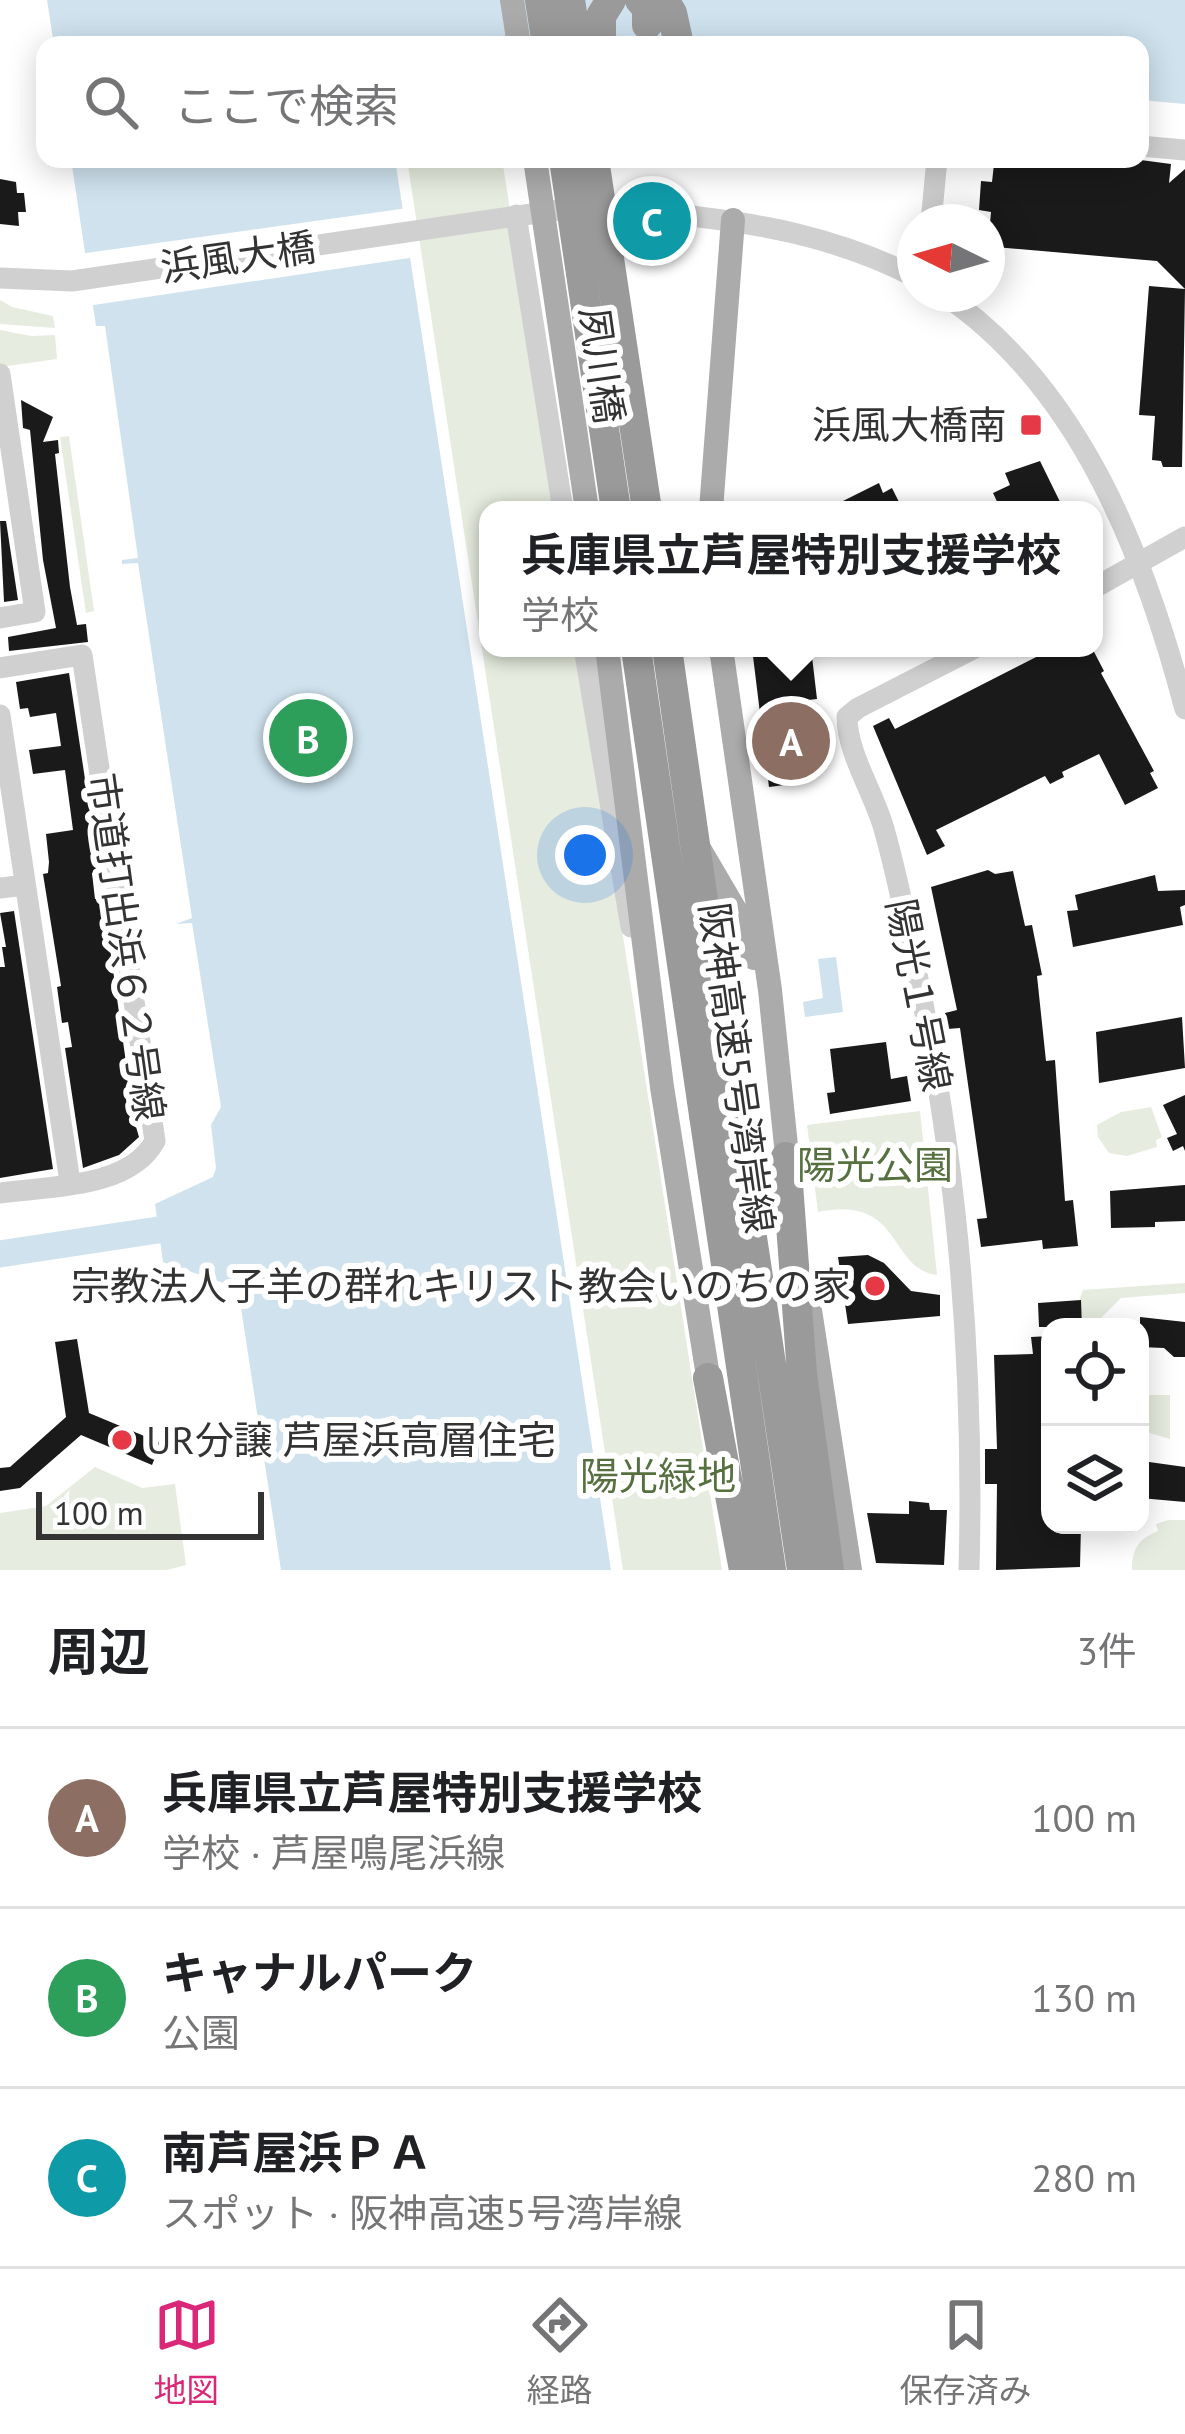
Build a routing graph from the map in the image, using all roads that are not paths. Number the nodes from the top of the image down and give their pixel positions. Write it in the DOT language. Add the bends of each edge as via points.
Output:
graph roads {
  1 [pos="512,0"];
  2 [pos="540,0"];
  3 [pos="570,0"];
  4 [pos="611,0"];
  5 [pos="650,8"];
  6 [pos="518,36"];
  7 [pos="546,36"];
  8 [pos="576,36"];
  9 [pos="602,36"];
  10 [pos="677,36"];
  11 [pos="1149,147"];
  12 [pos="1185,150"];
  13 [pos="537,168"];
  14 [pos="565,168"];
  15 [pos="595,168"];
  16 [pos="616,168"];
  17 [pos="936,168"];
  18 [pos="933,204"];
  19 [pos="516,215"];
  20 [pos="733,220"];
  21 [pos="897,268"];
  22 [pos="6,279"];
  23 [pos="964,312"];
  24 [pos="0,374"];
  25 [pos="562,501"];
  26 [pos="586,501"];
  27 [pos="615,501"];
  28 [pos="648,501"];
  29 [pos="648,501"];
  30 [pos="712,501"];
  31 [pos="1185,537"];
  32 [pos="1138,566"];
  33 [pos="1103,584"];
  34 [pos="0,617"];
  35 [pos="585,657"];
  36 [pos="608,657"];
  37 [pos="637,657"];
  38 [pos="668,657"];
  39 [pos="722,657"];
  40 [pos="958,657"];
  41 [pos="0,668"];
  42 [pos="612,687"];
  43 [pos="1185,709"];
  44 [pos="0,715"];
  45 [pos="26,884"];
  46 [pos="0,888"];
  47 [pos="770,1018"];
  48 [pos="662,1087"];
  49 [pos="786,1157"];
  50 [pos="70,1183"];
  51 [pos="0,1192"];
  52 [pos="708,1378"];
  53 [pos="740,1570"];
  54 [pos="772,1570"];
  55 [pos="802,1570"];
  56 [pos="829,1570"];
  57 [pos="850,1570"];
  58 [pos="969,1570"];
  1 -- 6 [label="main road"];
  2 -- 7 [label="highway"];
  3 -- 8 [label="highway"];
  4 -- 9 [label="highway"];
  5 -- 10 [label="highway" via="672,13"];
  11 -- 12 [label="street"];
  13 -- 26 [label="main road, 夙川橋, bridge"];
  14 -- 27 [label="highway, bridge"];
  15 -- 28 [label="highway, bridge"];
  16 -- 29 [label="highway, bridge"];
  17 -- 18 [label="street"];
  19 -- 20 [label="street, 浜風大橋" via="606,207"];
  19 -- 22 [label="street, 浜風大橋" via="72,281"];
  19 -- 25 [label="street"];
  20 -- 21 [label="street, 浜風大橋" via="822,238"];
  20 -- 30 [label="main road"];
  23 -- 32 [label="street" via="1029,368 1074,431"];
  24 -- 34 [label="street" via="35,612"];
  31 -- 32 [label="street"];
  32 -- 33 [label="street"];
  32 -- 43 [label="street"];
  35 -- 48 [label="street"];
  36 -- 42 [label="main road"];
  37 -- 54 [label="highway, 阪神高速5号湾岸線, bridge"];
  38 -- 55 [label="highway, 阪神高速5号湾岸線, bridge"];
  39 -- 47 [label="main road"];
  40 -- 58 [label="street, 陽光１号線" via="847,717 847,736 896,876 940,1105 968,1392"];
  41 -- 50 [label="street, 市道打出浜６２号線" via="82,656 155,1141 147,1156 108,1177"];
  42 -- 47 [label="main road" via="741,920"];
  42 -- 48 [label="main road"];
  44 -- 45 [label="street"];
  45 -- 46 [label="street"];
  45 -- 50 [label="street"];
  47 -- 49 [label="main road"];
  48 -- 52 [label="main road"];
  49 -- 56 [label="highway" via="802,1374"];
  49 -- 57 [label="main road"];
  50 -- 51 [label="street, 市道打出浜６２号線"];
  52 -- 53 [label="highway"];
}
